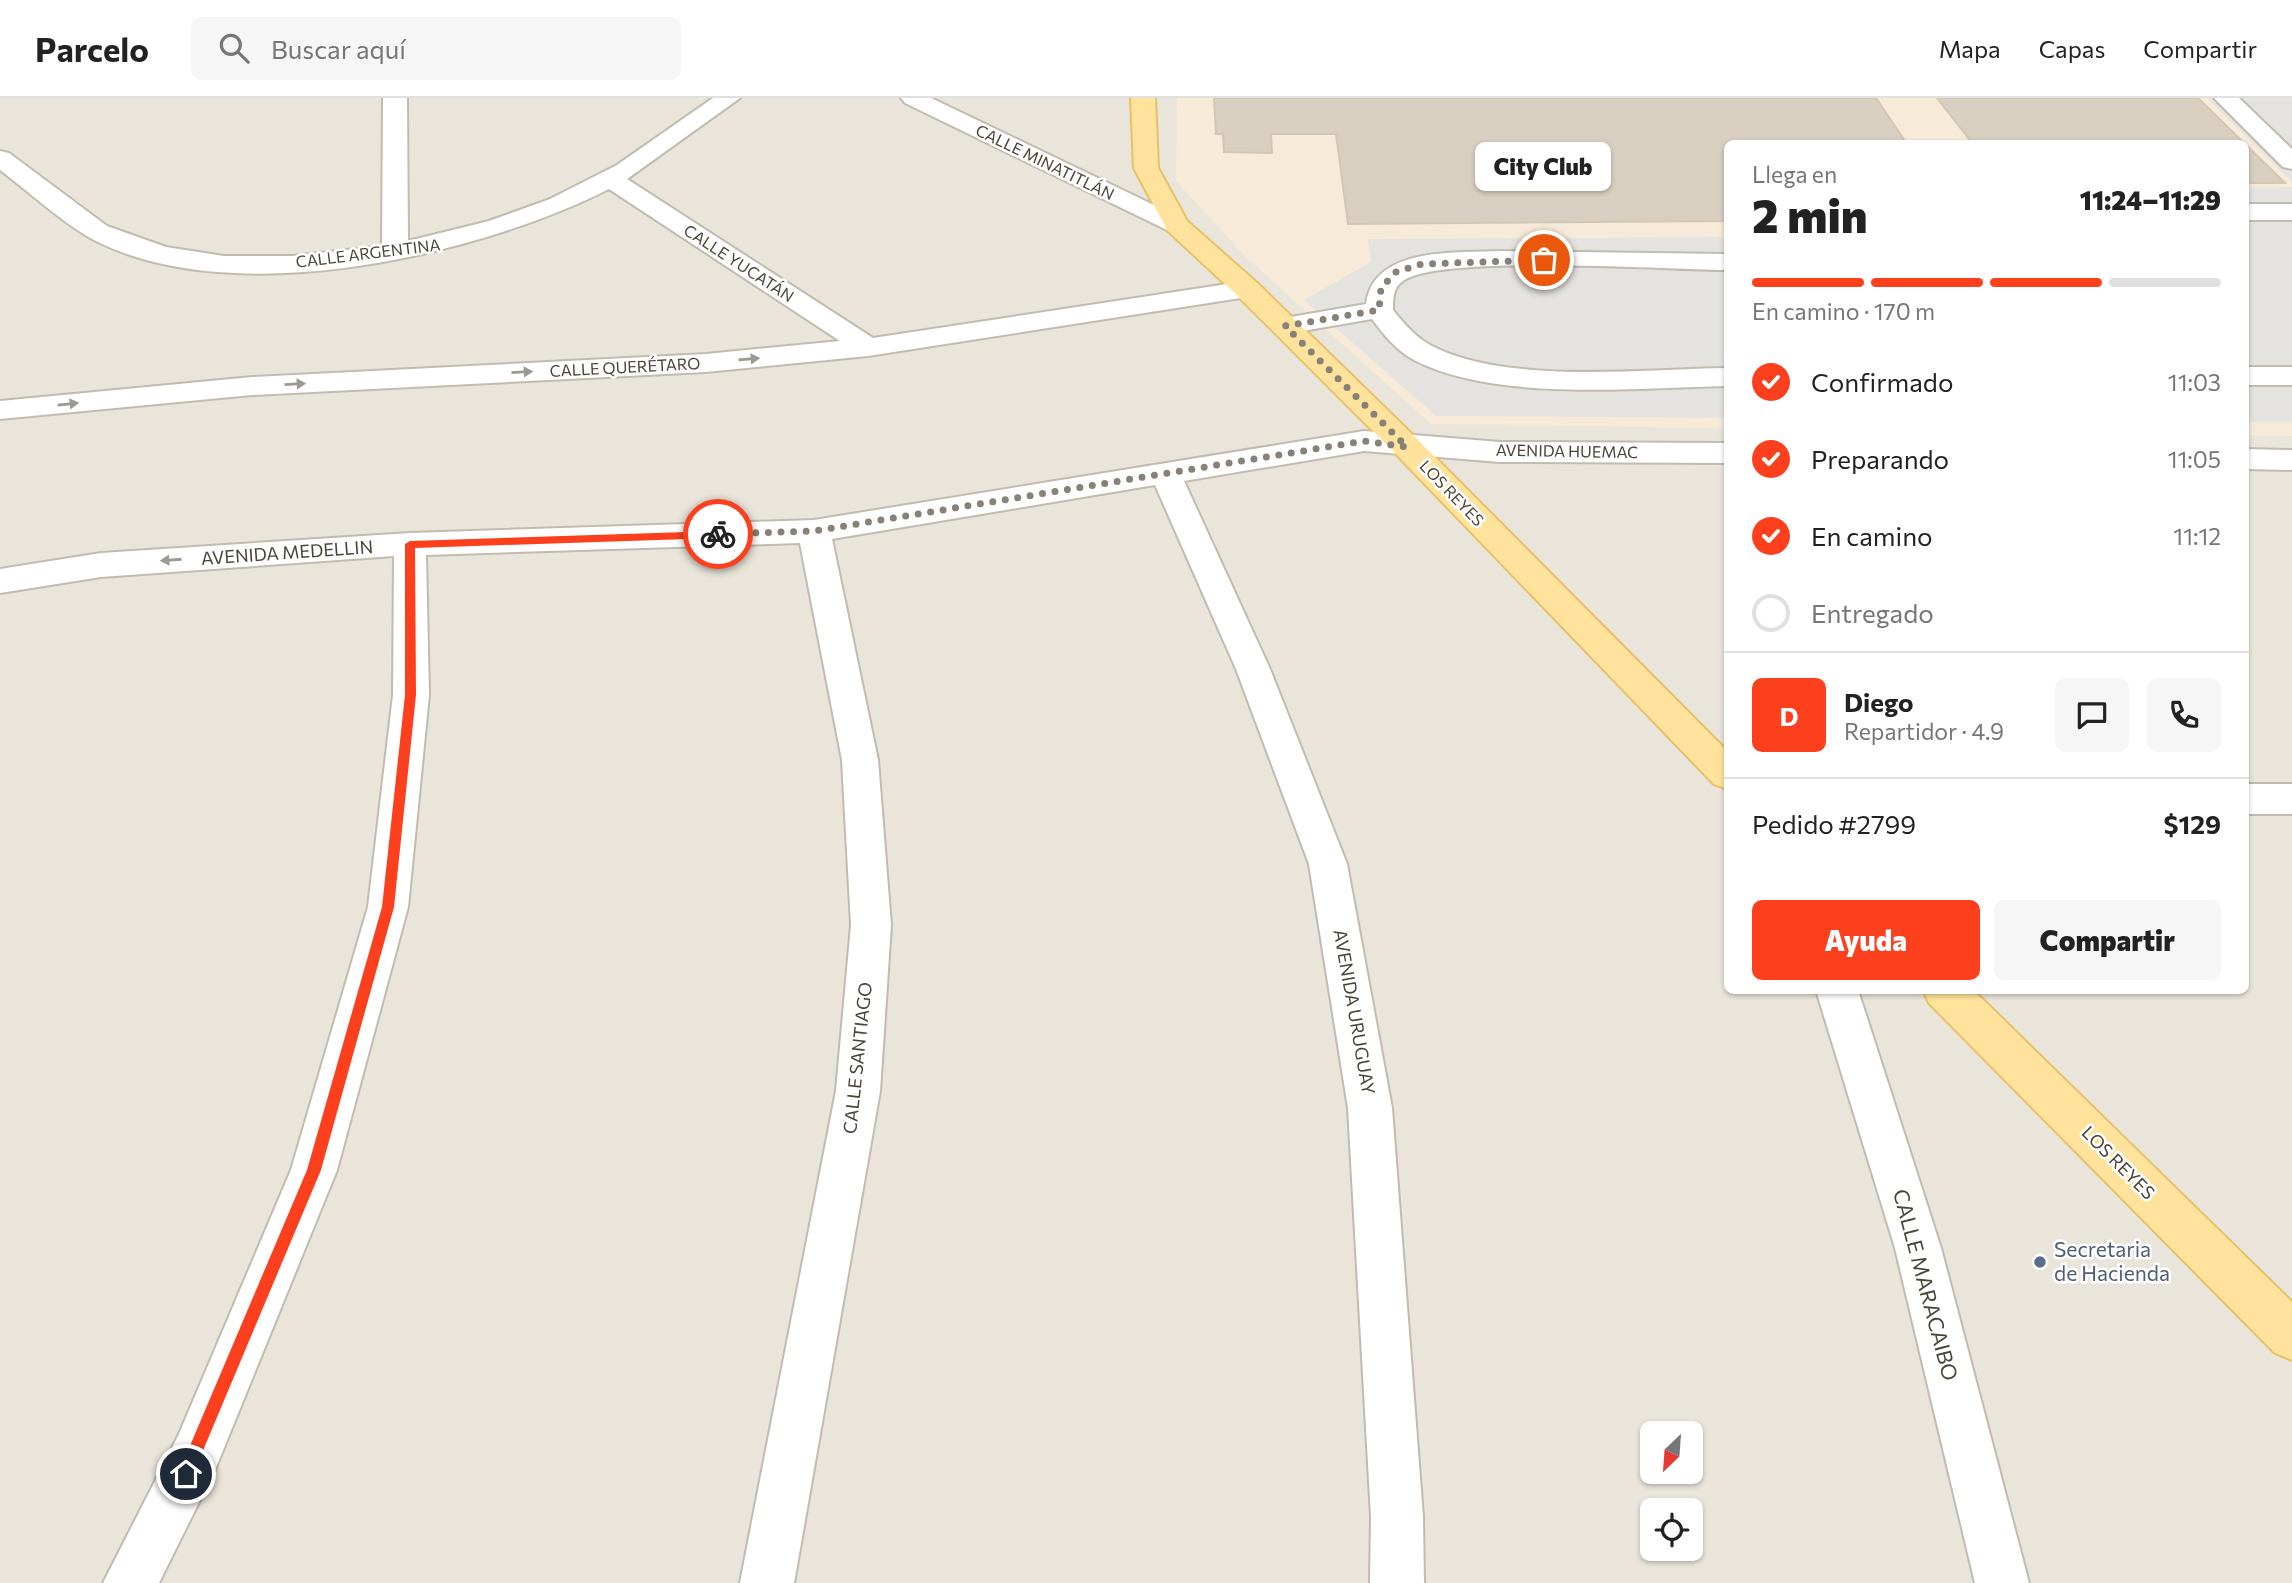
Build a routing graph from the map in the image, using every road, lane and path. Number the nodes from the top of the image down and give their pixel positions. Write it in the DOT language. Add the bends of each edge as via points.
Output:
graph roads {
  1 [pos="395,98"];
  2 [pos="913,98"];
  3 [pos="1143,98"];
  4 [pos="2226,98"];
  5 [pos="720,100"];
  6 [pos="0,158"];
  7 [pos="2292,162"];
  8 [pos="610,179"];
  9 [pos="2249,212"];
  10 [pos="2292,212"];
  11 [pos="1176,225"];
  12 [pos="395,253"];
  13 [pos="1724,262"];
  14 [pos="1247,289"];
  15 [pos="1379,310"];
  16 [pos="1285,326"];
  17 [pos="868,347"];
  18 [pos="2249,376"];
  19 [pos="2292,376"];
  20 [pos="1724,377"];
  21 [pos="0,410"];
  22 [pos="1407,447"];
  23 [pos="1724,453"];
  24 [pos="2249,459"];
  25 [pos="2292,460"];
  26 [pos="1165,473"];
  27 [pos="814,531"];
  28 [pos="410,544"];
  29 [pos="0,581"];
  30 [pos="1724,771"];
  31 [pos="2249,799"];
  32 [pos="2292,799"];
  33 [pos="1838,994"];
  34 [pos="1948,994"];
  35 [pos="2273,1298"];
  36 [pos="2292,1336"];
  37 [pos="130,1583"];
  38 [pos="767,1583"];
  39 [pos="1397,1583"];
  40 [pos="2002,1583"];
  1 -- 12 [label="street"];
  2 -- 11 [label="street, CALLE MINATITLÁN"];
  3 -- 11 [label="main road, LOS REYES" via="1146,168"];
  4 -- 7 [label="street"];
  5 -- 8 [label="street, CALLE ARGENTINA"];
  6 -- 12 [label="street, CALLE ARGENTINA" via="106,236 160,257 222,265"];
  8 -- 12 [label="street, CALLE ARGENTINA" via="530,218 464,239"];
  8 -- 17 [label="street, CALLE YUCATÁN"];
  9 -- 10 [label="street"];
  11 -- 14 [label="main road, LOS REYES"];
  13 -- 15 [label="street" via="1422,264 1396,272 1381,288"];
  14 -- 16 [label="main road, LOS REYES"];
  14 -- 17 [label="street, CALLE QUERÉTARO"];
  15 -- 16 [label="street"];
  15 -- 20 [label="street" via="1397,334 1426,355 1458,368 1559,377"];
  16 -- 22 [label="main road, LOS REYES"];
  21 -- 17 [label="street, CALLE QUERÉTARO, one-way" via="252,386 693,363"];
  18 -- 19 [label="street"];
  22 -- 23 [label="street, AVENIDA HUEMAC"];
  22 -- 26 [label="street, AVENIDA MEDELLIN" via="1364,441"];
  22 -- 30 [label="main road, LOS REYES"];
  24 -- 25 [label="street"];
  26 -- 27 [label="street, AVENIDA MEDELLIN"];
  26 -- 39 [label="street, AVENIDA URUGUAY" via="1253,669 1328,864 1370,1108 1398,1517"];
  27 -- 28 [label="street, AVENIDA MEDELLIN"];
  27 -- 38 [label="street, CALLE SANTIAGO" via="860,760 871,925 858,1091"];
  28 -- 29 [label="street, AVENIDA MEDELLIN, one-way" via="101,565"];
  28 -- 37 [label="street" via="411,695 388,907 314,1170 197,1452"];
  31 -- 32 [label="street"];
  33 -- 40 [label="street, CALLE MARACAIBO" via="1918,1248"];
  34 -- 35 [label="main road, LOS REYES"];
  35 -- 36 [label="main road, LOS REYES"];
}
